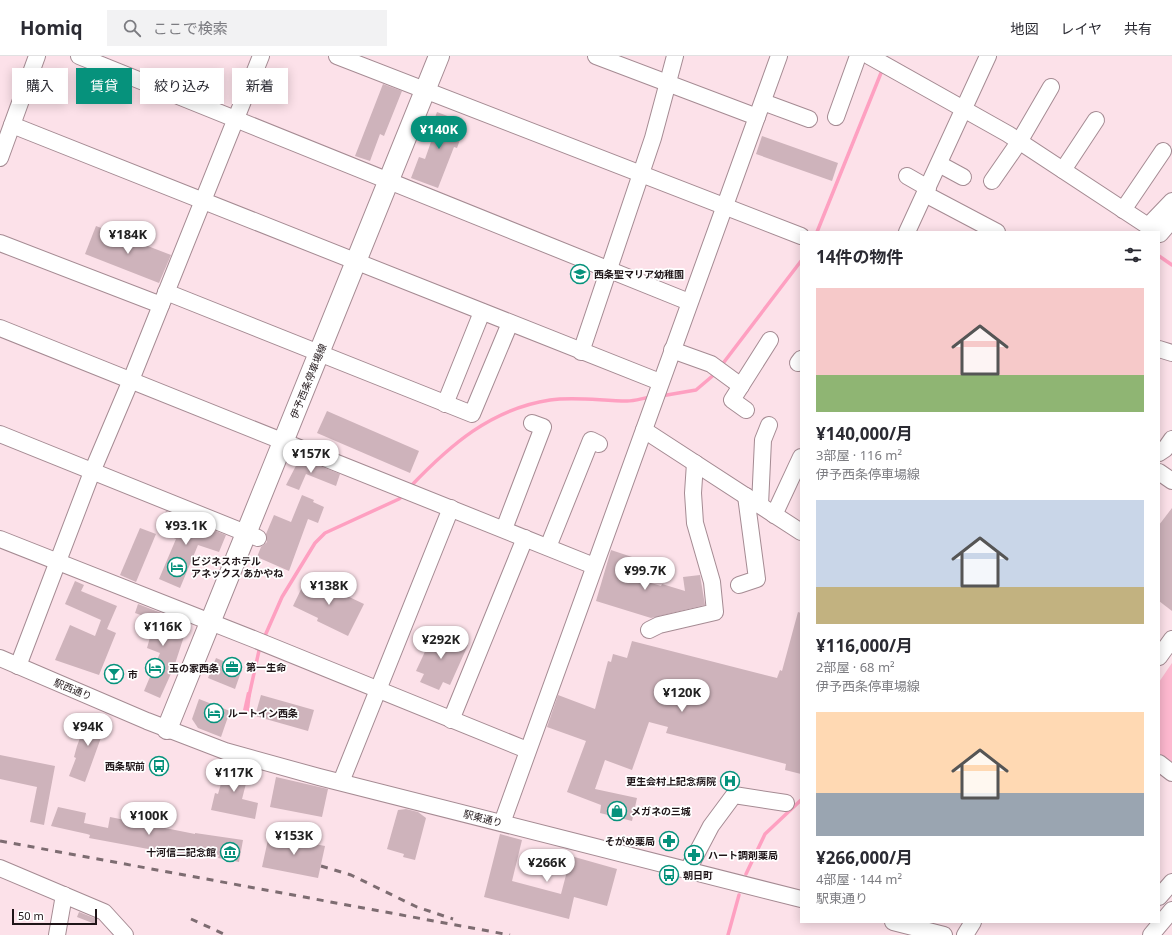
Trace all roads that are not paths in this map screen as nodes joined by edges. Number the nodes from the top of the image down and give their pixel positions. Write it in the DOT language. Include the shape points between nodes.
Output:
graph roads {
  1 [pos="37,56"];
  2 [pos="78,56"];
  3 [pos="261,56"];
  4 [pos="337,56"];
  5 [pos="439,56"];
  6 [pos="596,56"];
  7 [pos="675,56"];
  8 [pos="779,56"];
  9 [pos="858,56"];
  10 [pos="988,56"];
  11 [pos="879,62"];
  12 [pos="667,83"];
  13 [pos="1051,87"];
  14 [pos="425,91"];
  15 [pos="760,109"];
  16 [pos="964,109"];
  17 [pos="836,117"];
  18 [pos="809,119"];
  19 [pos="235,120"];
  20 [pos="1096,120"];
  21 [pos="12,124"];
  22 [pos="1019,142"];
  23 [pos="1163,151"];
  24 [pos="0,158"];
  25 [pos="939,164"];
  26 [pos="1063,170"];
  27 [pos="642,174"];
  28 [pos="908,176"];
  29 [pos="963,177"];
  30 [pos="992,181"];
  31 [pos="389,182"];
  32 [pos="926,191"];
  33 [pos="204,199"];
  34 [pos="1172,201"];
  35 [pos="724,206"];
  36 [pos="1123,210"];
  37 [pos="1172,220"];
  38 [pos="906,231"];
  39 [pos="995,231"];
  40 [pos="1153,231"];
  41 [pos="800,236"];
  42 [pos="0,244"];
  43 [pos="357,261"];
  44 [pos="609,269"];
  45 [pos="164,298"];
  46 [pos="689,302"];
  47 [pos="482,312"];
  48 [pos="510,323"];
  49 [pos="0,328"];
  50 [pos="770,340"];
  51 [pos="1160,349"];
  52 [pos="672,350"];
  53 [pos="581,352"];
  54 [pos="320,353"];
  55 [pos="1172,353"];
  56 [pos="131,380"];
  57 [pos="660,382"];
  58 [pos="741,386"];
  59 [pos="446,404"];
  60 [pos="746,410"];
  61 [pos="532,423"];
  62 [pos="769,425"];
  63 [pos="644,430"];
  64 [pos="0,434"];
  65 [pos="1172,439"];
  66 [pos="284,440"];
  67 [pos="599,444"];
  68 [pos="1160,452"];
  69 [pos="800,459"];
  70 [pos="695,463"];
  71 [pos="92,472"];
  72 [pos="1160,473"];
  73 [pos="1172,482"];
  74 [pos="746,496"];
  75 [pos="760,505"];
  76 [pos="451,508"];
  77 [pos="774,515"];
  78 [pos="504,529"];
  79 [pos="800,531"];
  80 [pos="252,535"];
  81 [pos="526,538"];
  82 [pos="0,539"];
  83 [pos="548,547"];
  84 [pos="57,562"];
  85 [pos="594,566"];
  86 [pos="739,585"];
  87 [pos="210,623"];
  88 [pos="649,630"];
  89 [pos="1172,638"];
  90 [pos="1160,656"];
  91 [pos="0,658"];
  92 [pos="18,666"];
  93 [pos="379,690"];
  94 [pos="451,720"];
  95 [pos="167,728"];
  96 [pos="527,750"];
  97 [pos="1160,764"];
  98 [pos="1172,773"];
  99 [pos="341,782"];
  100 [pos="786,803"];
  101 [pos="502,823"];
  102 [pos="0,868"];
  103 [pos="690,870"];
  104 [pos="1172,882"];
  105 [pos="64,895"];
  106 [pos="1160,897"];
  107 [pos="800,899"];
  108 [pos="1160,899"];
  109 [pos="1172,909"];
  110 [pos="897,923"];
  111 [pos="972,923"];
  112 [pos="57,935"];
  113 [pos="125,935"];
  114 [pos="944,935"];
  115 [pos="965,935"];
  116 [pos="1151,935"];
  1 -- 21 [label="street"];
  2 -- 19 [label="street"];
  3 -- 19 [label="street"];
  4 -- 14 [label="street"];
  5 -- 14 [label="main road, 伊予西条停車場線"];
  6 -- 12 [label="street"];
  7 -- 12 [label="street"];
  8 -- 15 [label="street"];
  9 -- 17 [label="street"];
  10 -- 16 [label="street"];
  11 -- 16 [label="street"];
  12 -- 15 [label="street"];
  12 -- 27 [label="street"];
  13 -- 22 [label="street"];
  14 -- 27 [label="street"];
  14 -- 31 [label="main road, 伊予西条停車場線"];
  15 -- 18 [label="street"];
  15 -- 35 [label="street"];
  16 -- 22 [label="street"];
  16 -- 25 [label="street"];
  19 -- 31 [label="street"];
  19 -- 33 [label="street"];
  20 -- 26 [label="street"];
  21 -- 24 [label="street"];
  21 -- 33 [label="street"];
  22 -- 26 [label="street"];
  22 -- 30 [label="street"];
  23 -- 36 [label="street"];
  25 -- 29 [label="street"];
  25 -- 32 [label="street"];
  26 -- 36 [label="street"];
  27 -- 35 [label="street"];
  27 -- 44 [label="street"];
  28 -- 32 [label="street"];
  31 -- 43 [label="main road, 伊予西条停車場線"];
  31 -- 44 [label="street"];
  32 -- 38 [label="street"];
  32 -- 39 [label="street"];
  33 -- 43 [label="street"];
  33 -- 45 [label="street"];
  34 -- 40 [label="street"];
  35 -- 41 [label="street"];
  35 -- 46 [label="street"];
  36 -- 40 [label="street"];
  37 -- 40 [label="street"];
  42 -- 45 [label="street"];
  43 -- 47 [label="street"];
  43 -- 54 [label="main road, 伊予西条停車場線"];
  44 -- 46 [label="street"];
  44 -- 53 [label="street"];
  45 -- 54 [label="street"];
  45 -- 56 [label="street"];
  46 -- 52 [label="street"];
  47 -- 48 [label="street"];
  47 -- 59 [label="street"];
  48 -- 53 [label="street"];
  48 -- 59 [label="street" via="472,414"];
  49 -- 56 [label="street"];
  50 -- 58 [label="street"];
  51 -- 55 [label="street"];
  52 -- 57 [label="street"];
  52 -- 58 [label="street" via="711,364"];
  53 -- 57 [label="street"];
  54 -- 59 [label="street"];
  54 -- 66 [label="main road, 伊予西条停車場線"];
  56 -- 66 [label="street"];
  56 -- 71 [label="street"];
  57 -- 63 [label="street"];
  58 -- 60 [label="street" via="732,400"];
  61 -- 78 [label="street" via="543,427"];
  62 -- 75 [label="street" via="763,440"];
  63 -- 70 [label="street"];
  63 -- 85 [label="street"];
  64 -- 71 [label="street"];
  65 -- 68 [label="street"];
  66 -- 76 [label="street"];
  66 -- 80 [label="main road, 伊予西条停車場線"];
  67 -- 83 [label="street" via="591,440"];
  69 -- 77 [label="street"];
  70 -- 74 [label="street"];
  70 -- 88 [label="street" via="695,523 712,582 715,612"];
  71 -- 80 [label="street"];
  71 -- 84 [label="street"];
  72 -- 73 [label="street"];
  74 -- 75 [label="street"];
  74 -- 86 [label="street" via="757,579"];
  75 -- 77 [label="street"];
  76 -- 78 [label="street"];
  76 -- 93 [label="street"];
  77 -- 79 [label="street"];
  78 -- 81 [label="street"];
  80 -- 87 [label="main road, 伊予西条停車場線"];
  81 -- 83 [label="street"];
  81 -- 94 [label="street"];
  82 -- 84 [label="street"];
  83 -- 85 [label="street"];
  84 -- 87 [label="street"];
  84 -- 92 [label="street"];
  85 -- 96 [label="street" via="551,691"];
  87 -- 93 [label="street"];
  87 -- 95 [label="main road, 伊予西条停車場線"];
  89 -- 90 [label="street"];
  91 -- 92 [label="street, 駅西通り"];
  92 -- 95 [label="street, 駅西通り"];
  93 -- 94 [label="street"];
  93 -- 99 [label="street"];
  94 -- 96 [label="street"];
  95 -- 99 [label="street, 駅東通り" via="225,751"];
  96 -- 101 [label="street"];
  97 -- 98 [label="street"];
  99 -- 101 [label="street, 駅東通り"];
  100 -- 103 [label="street" via="734,795 711,826"];
  101 -- 103 [label="street, 駅東通り"];
  102 -- 105 [label="street"];
  103 -- 107 [label="street, 駅東通り"];
  104 -- 106 [label="street"];
  105 -- 112 [label="street"];
  105 -- 113 [label="street" via="104,912"];
  108 -- 109 [label="street"];
  109 -- 116 [label="street"];
  110 -- 114 [label="street"];
  111 -- 115 [label="street"];
}
